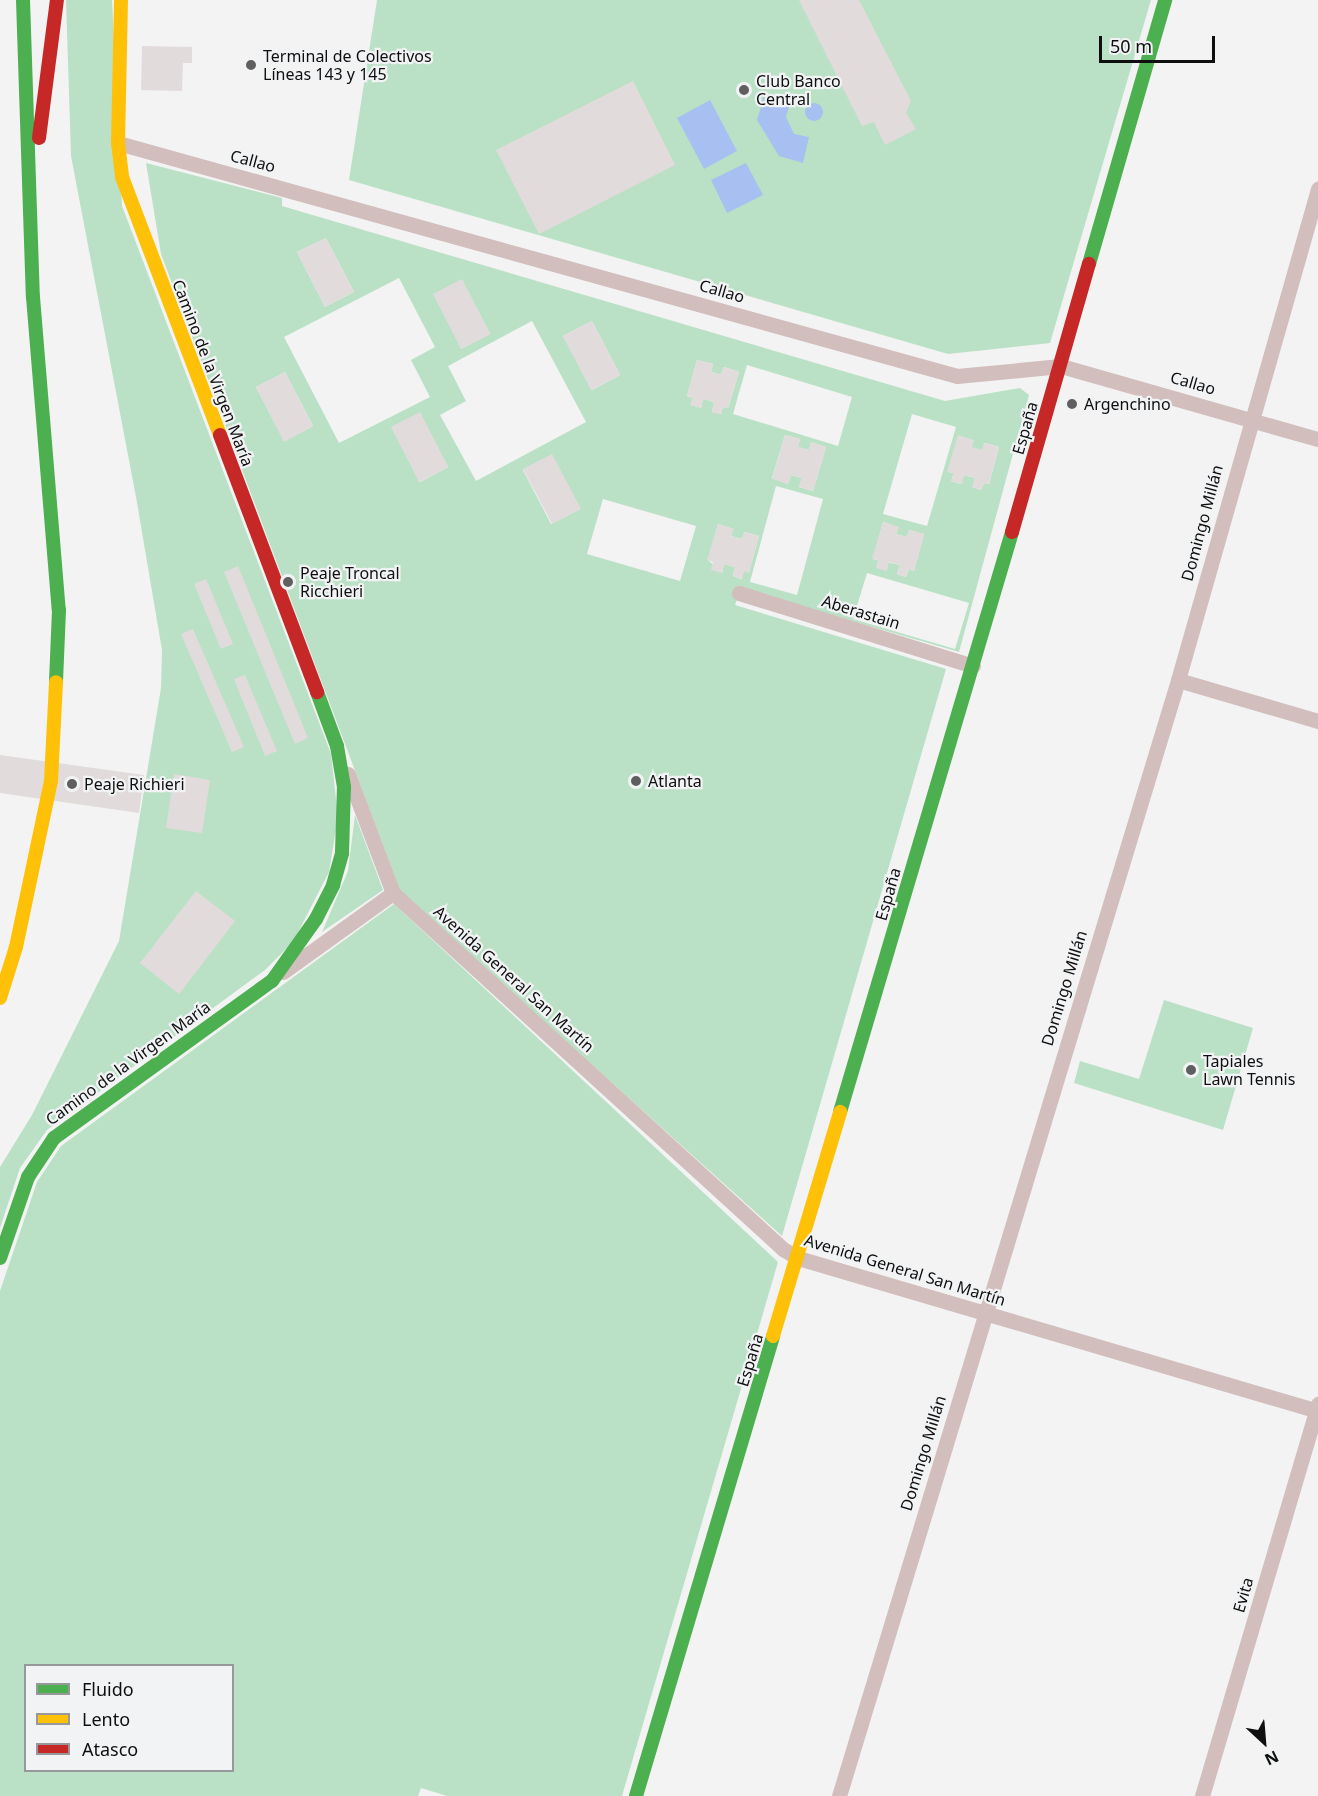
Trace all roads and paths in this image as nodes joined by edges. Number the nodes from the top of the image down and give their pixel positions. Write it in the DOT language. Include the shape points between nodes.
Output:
graph roads {
  1 [pos="23,0"];
  2 [pos="57,0"];
  3 [pos="121,0"];
  4 [pos="1165,0"];
  5 [pos="117,143"];
  6 [pos="1318,189"];
  7 [pos="28,207"];
  8 [pos="1061,366"];
  9 [pos="1250,418"];
  10 [pos="1318,439"];
  11 [pos="739,594"];
  12 [pos="973,666"];
  13 [pos="1178,680"];
  14 [pos="1318,722"];
  15 [pos="337,746"];
  16 [pos="393,893"];
  17 [pos="272,981"];
  18 [pos="0,998"];
  19 [pos="0,1258"];
  20 [pos="798,1258"];
  21 [pos="985,1312"];
  22 [pos="1317,1408"];
  23 [pos="636,1796"];
  24 [pos="838,1796"];
  25 [pos="1202,1796"];
  1 -- 7 [label="main road"];
  2 -- 7 [label="main road"];
  3 -- 5 [label="main road, Camino de la Virgen María"];
  4 -- 8 [label="main road, España"];
  5 -- 8 [label="street, Callao" via="957,376"];
  5 -- 15 [label="main road, Camino de la Virgen María" via="130,202"];
  6 -- 9 [label="street, Domingo Millán"];
  7 -- 18 [label="main road" via="59,621 51,781 16,947"];
  8 -- 9 [label="street, Callao"];
  8 -- 12 [label="main road, España"];
  9 -- 10 [label="street, Callao"];
  9 -- 13 [label="street, Domingo Millán"];
  11 -- 12 [label="street, Aberastain"];
  12 -- 20 [label="main road, España"];
  13 -- 14 [label="street"];
  13 -- 21 [label="street, Domingo Millán"];
  15 -- 16 [label="street, Camino de la Virgen María"];
  15 -- 17 [label="main road, Camino de la Virgen María" via="345,819 333,885 301,945"];
  16 -- 17 [label="street, Camino de la Virgen María"];
  16 -- 20 [label="street, Avenida General San Martín"];
  17 -- 19 [label="main road, Camino de la Virgen María" via="54,1138 28,1177"];
  20 -- 21 [label="street, Avenida General San Martín"];
  20 -- 23 [label="main road, España"];
  21 -- 22 [label="street, Avenida General San Martín"];
  21 -- 24 [label="street, Domingo Millán"];
  22 -- 25 [label="street, Evita"];
}
